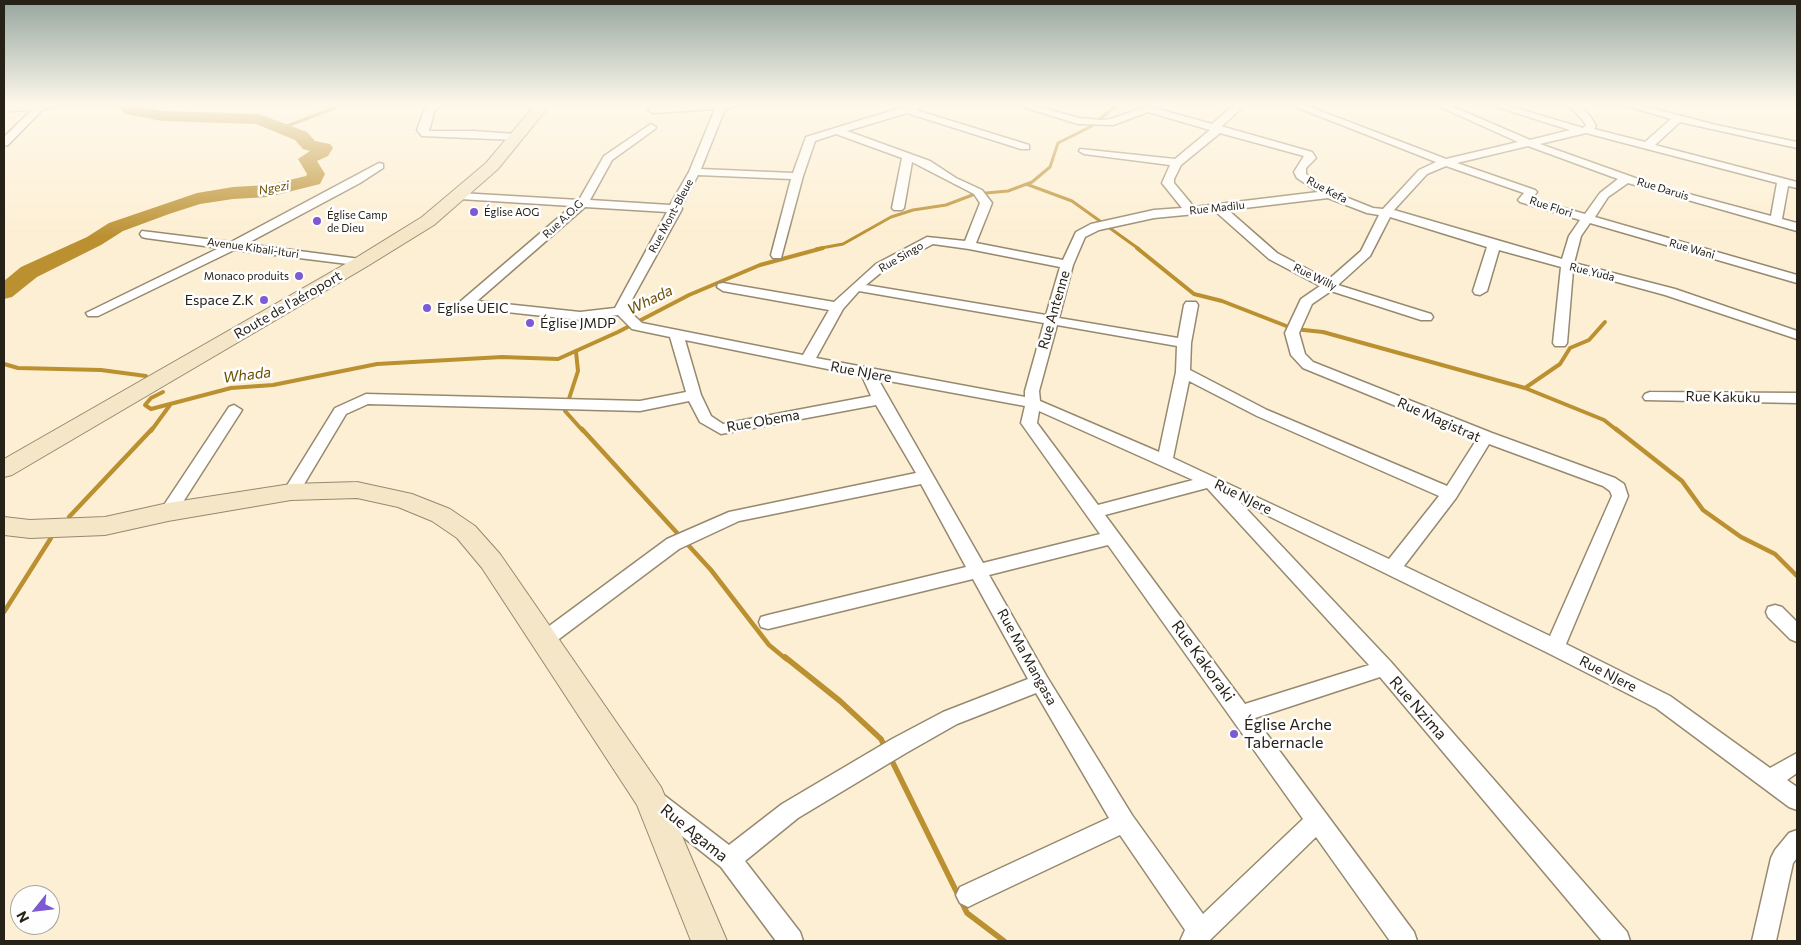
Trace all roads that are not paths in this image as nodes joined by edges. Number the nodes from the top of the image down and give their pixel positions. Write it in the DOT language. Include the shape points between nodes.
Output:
graph roads {
  1 [pos="505,149"];
  2 [pos="620,149"];
  3 [pos="705,149"];
  4 [pos="806,149"];
  5 [pos="886,149"];
  6 [pos="1193,149"];
  7 [pos="1291,149"];
  8 [pos="1411,149"];
  9 [pos="1506,149"];
  10 [pos="1545,149"];
  11 [pos="1659,149"];
  12 [pos="1084,151"];
  13 [pos="908,157"];
  14 [pos="1445,162"];
  15 [pos="1177,163"];
  16 [pos="379,166"];
  17 [pos="694,172"];
  18 [pos="796,176"];
  19 [pos="1627,178"];
  20 [pos="1783,182"];
  21 [pos="1797,186"];
  22 [pos="1329,194"];
  23 [pos="460,196"];
  24 [pos="582,204"];
  25 [pos="898,208"];
  26 [pos="1219,208"];
  27 [pos="676,209"];
  28 [pos="1191,211"];
  29 [pos="1386,212"];
  30 [pos="1586,218"];
  31 [pos="1776,221"];
  32 [pos="1100,225"];
  33 [pos="1797,227"];
  34 [pos="146,234"];
  35 [pos="236,244"];
  36 [pos="969,245"];
  37 [pos="1494,245"];
  38 [pos="777,255"];
  39 [pos="360,263"];
  40 [pos="1067,265"];
  41 [pos="1567,266"];
  42 [pos="1797,279"];
  43 [pos="1329,286"];
  44 [pos="723,287"];
  45 [pos="856,287"];
  46 [pos="1480,291"];
  47 [pos="1191,305"];
  48 [pos="837,307"];
  49 [pos="93,313"];
  50 [pos="1426,317"];
  51 [pos="629,319"];
  52 [pos="1052,320"];
  53 [pos="1797,334"];
  54 [pos="677,336"];
  55 [pos="1560,343"];
  56 [pos="1184,344"];
  57 [pos="807,361"];
  58 [pos="1184,372"];
  59 [pos="868,373"];
  60 [pos="694,395"];
  61 [pos="1650,397"];
  62 [pos="1797,398"];
  63 [pos="880,399"];
  64 [pos="1033,403"];
  65 [pos="553,404"];
  66 [pos="572,406"];
  67 [pos="234,410"];
  68 [pos="1486,437"];
  69 [pos="1165,460"];
  70 [pos="6,466"];
  71 [pos="926,477"];
  72 [pos="1210,481"];
  73 [pos="291,492"];
  74 [pos="1450,494"];
  75 [pos="168,512"];
  76 [pos="1094,512"];
  77 [pos="4,526"];
  78 [pos="1111,538"];
  79 [pos="1392,569"];
  80 [pos="978,572"];
  81 [pos="1775,612"];
  82 [pos="768,622"];
  83 [pos="1797,634"];
  84 [pos="544,640"];
  85 [pos="1555,647"];
  86 [pos="1384,668"];
  87 [pos="1040,683"];
  88 [pos="1242,714"];
  89 [pos="1797,762"];
  90 [pos="1770,779"];
  91 [pos="650,798"];
  92 [pos="1797,800"];
  93 [pos="1124,822"];
  94 [pos="1316,822"];
  95 [pos="1797,841"];
  96 [pos="728,860"];
  97 [pos="968,895"];
  98 [pos="1196,937"];
  99 [pos="709,941"];
  100 [pos="791,941"];
  101 [pos="1404,941"];
  102 [pos="1618,941"];
  103 [pos="1764,941"];
  1 -- 23 [label="street, Route de l'aéroport"];
  2 -- 24 [label="street, Rue A.O.G" via="608,158"];
  3 -- 17 [label="street, Rue Mont-Bleue"];
  4 -- 18 [label="street"];
  5 -- 13 [label="street"];
  6 -- 15 [label="street"];
  7 -- 22 [label="street, Rue Kefa" via="1308,154 1311,158 1299,172"];
  8 -- 14 [label="street"];
  9 -- 14 [label="street"];
  10 -- 19 [label="street, Rue Daruis"];
  11 -- 20 [label="street"];
  12 -- 15 [label="street"];
  13 -- 25 [label="street"];
  13 -- 36 [label="street" via="926,163 979,194 986,203"];
  14 -- 29 [label="street" via="1422,172"];
  14 -- 30 [label="street, Rue Flori" via="1531,192 1524,200"];
  15 -- 28 [label="street" via="1168,183"];
  16 -- 35 [label="street"];
  17 -- 18 [label="street"];
  17 -- 27 [label="street, Rue Mont-Bleue"];
  18 -- 38 [label="street"];
  19 -- 30 [label="street" via="1604,195"];
  19 -- 31 [label="street, Rue Daruis"];
  20 -- 21 [label="street"];
  20 -- 31 [label="street"];
  22 -- 26 [label="street, Rue Madilu"];
  22 -- 29 [label="street, Rue Kefa" via="1371,211"];
  23 -- 24 [label="street"];
  23 -- 39 [label="street, Route de l'aéroport" via="428,221"];
  24 -- 27 [label="street"];
  24 -- 51 [label="street, Rue A.O.G" via="466,304"];
  26 -- 28 [label="street, Rue Madilu"];
  26 -- 43 [label="street, Rue Willy" via="1273,256"];
  27 -- 51 [label="street, Rue Mont-Bleue" via="623,303"];
  28 -- 32 [label="street, Rue Madilu" via="1154,214"];
  29 -- 37 [label="street, Rue Yuda"];
  29 -- 43 [label="street" via="1366,253"];
  30 -- 41 [label="street" via="1575,236"];
  30 -- 42 [label="street, Rue Wani"];
  31 -- 33 [label="street, Rue Daruis"];
  32 -- 40 [label="street, Rue Antenne" via="1080,235"];
  34 -- 35 [label="street, Avenue Kibali-Ituri"];
  35 -- 39 [label="street, Avenue Kibali-Ituri"];
  35 -- 49 [label="street"];
  36 -- 40 [label="street, Rue Singo"];
  36 -- 45 [label="street, Rue Singo" via="931,240 880,267"];
  37 -- 41 [label="street, Rue Yuda"];
  37 -- 46 [label="street"];
  39 -- 70 [label="street, Route de l'aéroport"];
  40 -- 52 [label="street, Rue Antenne"];
  41 -- 53 [label="street, Rue Yuda" via="1670,292"];
  41 -- 55 [label="street"];
  43 -- 50 [label="street, Rue Willy"];
  43 -- 68 [label="street, Rue Magistrat" via="1306,302 1293,329 1298,355 1308,365"];
  44 -- 48 [label="street"];
  45 -- 48 [label="street, Rue Singo"];
  45 -- 52 [label="street"];
  47 -- 56 [label="street"];
  48 -- 57 [label="street, Rue Singo"];
  51 -- 54 [label="street, Rue NJere"];
  52 -- 56 [label="street"];
  52 -- 64 [label="street, Rue Antenne" via="1032,391"];
  54 -- 57 [label="street, Rue NJere"];
  54 -- 60 [label="street, Rue Obema"];
  56 -- 58 [label="street"];
  57 -- 59 [label="street, Rue NJere"];
  58 -- 69 [label="street"];
  58 -- 74 [label="street" via="1262,413"];
  59 -- 63 [label="street, Rue Ma Mangasa"];
  59 -- 64 [label="street, Rue NJere"];
  60 -- 63 [label="street, Rue Obema" via="705,419 721,429"];
  60 -- 66 [label="street" via="640,406"];
  61 -- 62 [label="street, Rue Kakuku"];
  63 -- 71 [label="street, Rue Ma Mangasa"];
  64 -- 69 [label="street, Rue NJere"];
  64 -- 76 [label="street, Rue Kakoraki" via="1029,424"];
  65 -- 66 [label="street"];
  65 -- 73 [label="street" via="366,399 340,411"];
  67 -- 75 [label="street"];
  68 -- 74 [label="street, Rue Magistrat"];
  68 -- 85 [label="street" via="1618,488 1620,496"];
  69 -- 72 [label="street, Rue NJere"];
  71 -- 80 [label="street, Rue Ma Mangasa"];
  71 -- 84 [label="street" via="735,516 673,544"];
  72 -- 76 [label="street"];
  72 -- 79 [label="street, Rue NJere"];
  72 -- 86 [label="street, Rue Nzima"];
  73 -- 75 [label="street"];
  73 -- 84 [label="street" via="357,490 403,500 441,514 466,532 491,560"];
  74 -- 79 [label="street, Rue Magistrat"];
  75 -- 77 [label="street" via="105,526 30,529"];
  76 -- 78 [label="street, Rue Kakoraki"];
  78 -- 80 [label="street"];
  78 -- 88 [label="street, Rue Kakoraki"];
  79 -- 85 [label="street, Rue NJere"];
  80 -- 82 [label="street"];
  80 -- 87 [label="street, Rue Ma Mangasa"];
  81 -- 83 [label="street"];
  84 -- 91 [label="street"];
  85 -- 90 [label="street, Rue NJere" via="1662,702"];
  86 -- 88 [label="street"];
  86 -- 102 [label="street, Rue Nzima"];
  87 -- 93 [label="street, Rue Ma Mangasa"];
  87 -- 96 [label="street" via="950,718 899,746 790,811"];
  88 -- 94 [label="street, Rue Kakoraki"];
  89 -- 90 [label="street"];
  90 -- 92 [label="street, Rue NJere"];
  91 -- 96 [label="street, Rue Agama"];
  91 -- 99 [label="street"];
  93 -- 97 [label="street"];
  93 -- 98 [label="street, Rue Ma Mangasa"];
  94 -- 98 [label="street"];
  94 -- 101 [label="street, Rue Kakoraki"];
  95 -- 103 [label="street" via="1783,858"];
  96 -- 100 [label="street, Rue Agama"];
}
